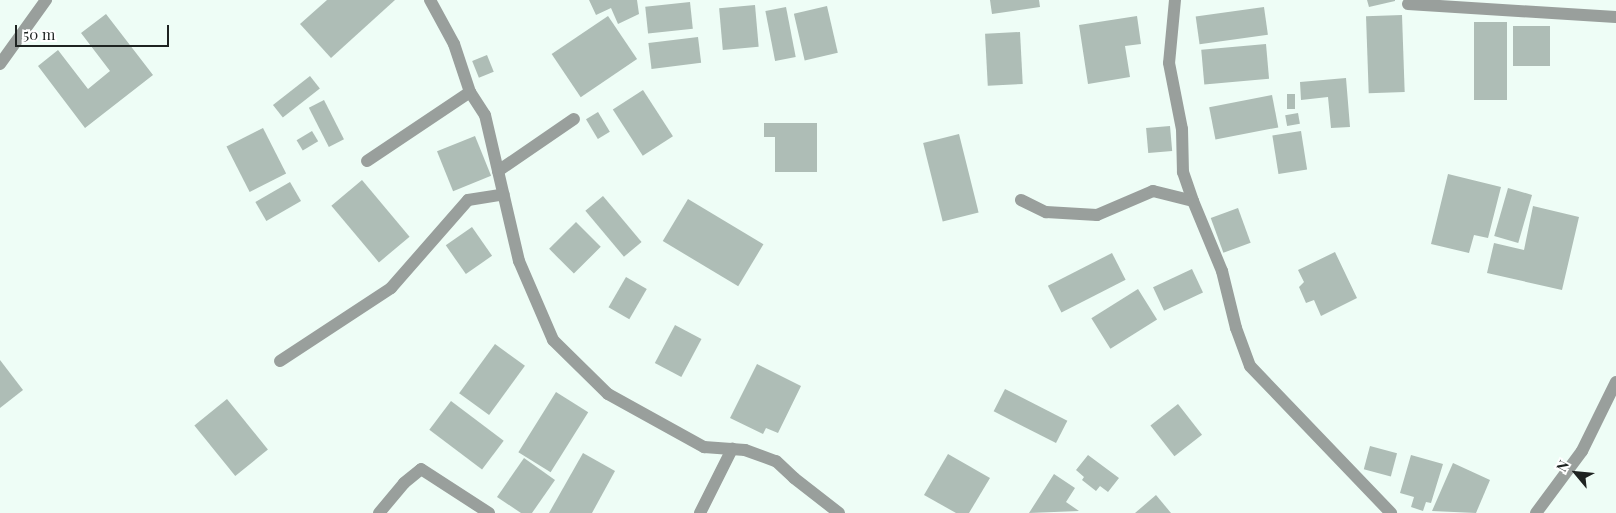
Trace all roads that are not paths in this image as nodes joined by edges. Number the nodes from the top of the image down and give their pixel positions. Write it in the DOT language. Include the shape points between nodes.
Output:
graph roads {
  1 [pos="46,0"];
  2 [pos="430,0"];
  3 [pos="1174,0"];
  4 [pos="1408,4"];
  5 [pos="1616,17"];
  6 [pos="0,64"];
  7 [pos="470,92"];
  8 [pos="574,119"];
  9 [pos="367,161"];
  10 [pos="498,171"];
  11 [pos="504,194"];
  12 [pos="1021,200"];
  13 [pos="1193,201"];
  14 [pos="280,362"];
  15 [pos="1616,382"];
  16 [pos="732,449"];
  17 [pos="379,513"];
  18 [pos="489,513"];
  19 [pos="700,513"];
  20 [pos="839,513"];
  21 [pos="1391,513"];
  22 [pos="1536,513"];
  1 -- 6 [label="street"];
  2 -- 7 [label="street" via="454,44"];
  3 -- 13 [label="street" via="1169,63 1182,128 1183,172"];
  4 -- 5 [label="street"];
  7 -- 9 [label="street"];
  7 -- 10 [label="street" via="485,115"];
  8 -- 10 [label="street"];
  10 -- 11 [label="street"];
  11 -- 14 [label="street" via="468,200 391,288"];
  11 -- 16 [label="street" via="519,261 553,340 608,394 704,447"];
  12 -- 13 [label="street" via="1046,212 1097,215 1153,191"];
  13 -- 21 [label="street" via="1222,271 1236,328 1250,366"];
  15 -- 22 [label="street" via="1582,451"];
  16 -- 19 [label="street"];
  16 -- 20 [label="street" via="776,461"];
  17 -- 18 [label="street" via="404,483 421,469"];
}
